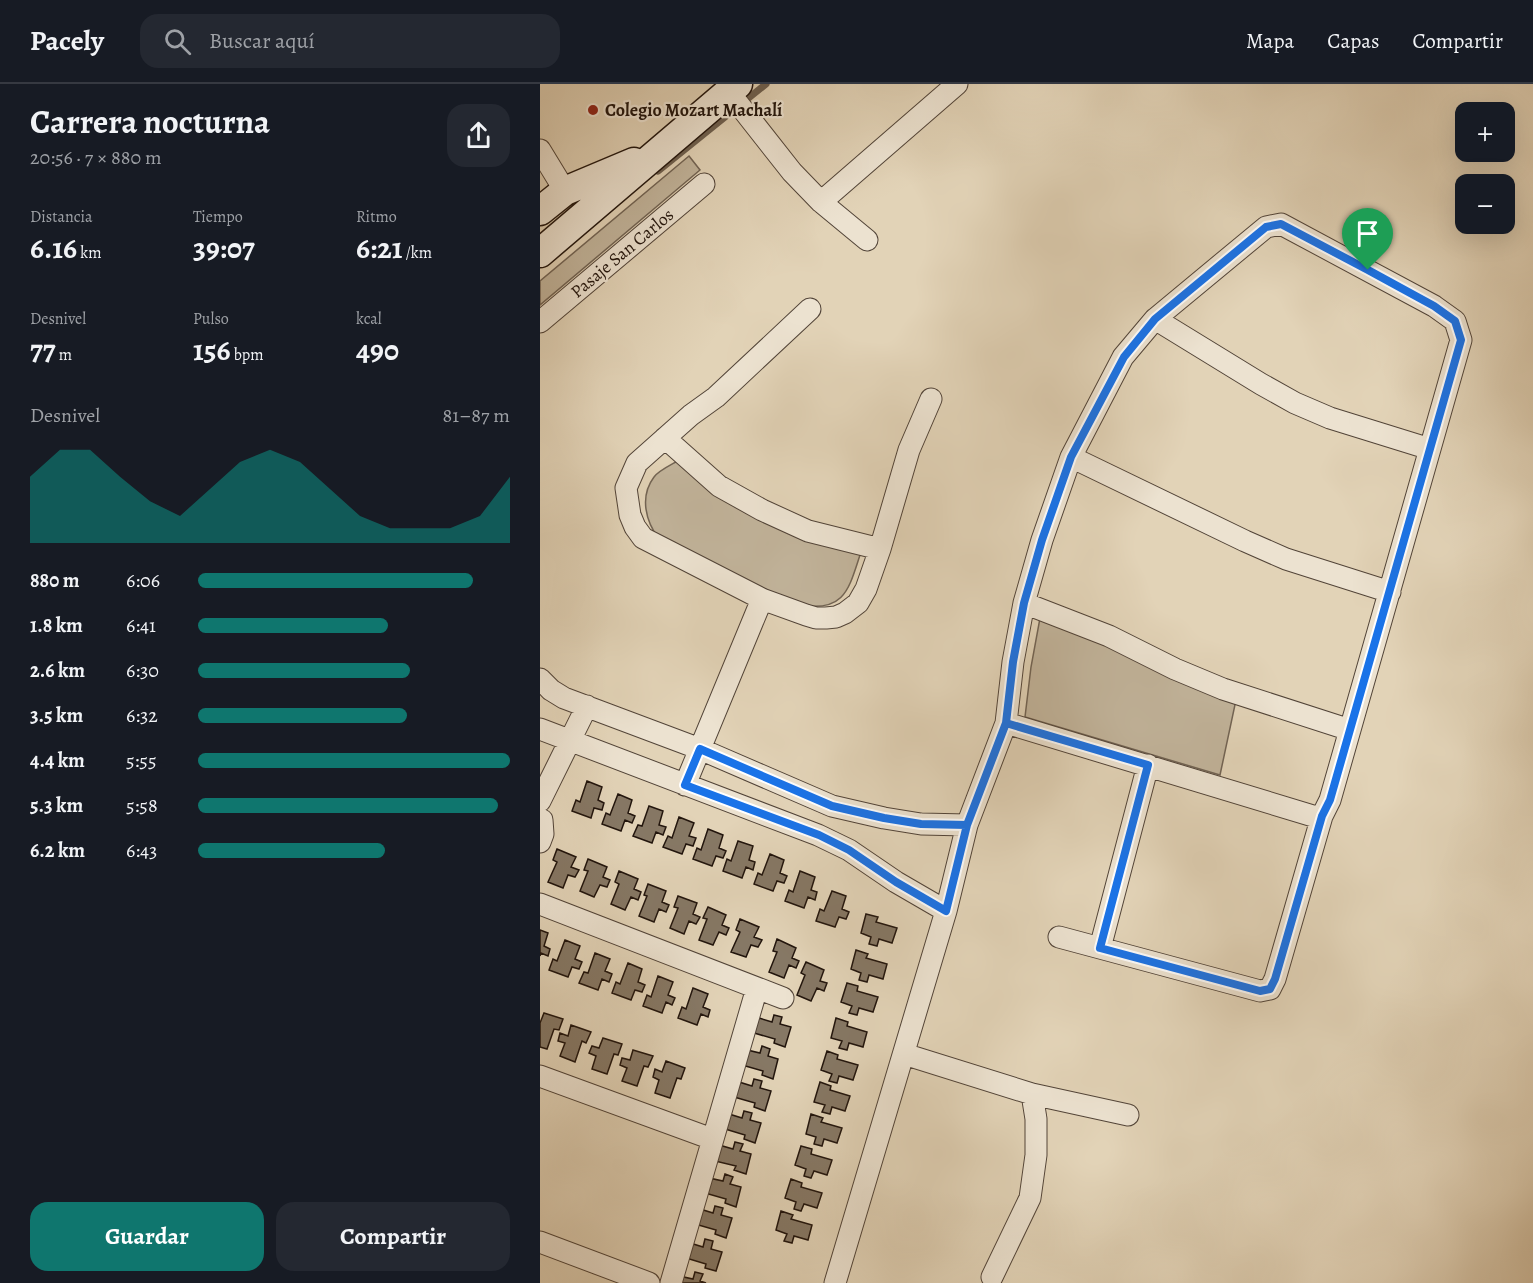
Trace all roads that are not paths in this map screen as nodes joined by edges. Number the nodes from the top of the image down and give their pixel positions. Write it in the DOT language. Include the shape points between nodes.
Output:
graph roads {
  1 [pos="957,84"];
  2 [pos="734,88"];
  3 [pos="540,150"];
  4 [pos="658,152"];
  5 [pos="704,184"];
  6 [pos="565,191"];
  7 [pos="820,202"];
  8 [pos="540,211"];
  9 [pos="867,240"];
  10 [pos="540,253"];
  11 [pos="810,309"];
  12 [pos="1155,319"];
  13 [pos="540,322"];
  14 [pos="931,399"];
  15 [pos="665,438"];
  16 [pos="1431,449"];
  17 [pos="1071,457"];
  18 [pos="880,549"];
  19 [pos="1390,592"];
  20 [pos="762,598"];
  21 [pos="1024,603"];
  22 [pos="540,679"];
  23 [pos="587,706"];
  24 [pos="1006,723"];
  25 [pos="540,729"];
  26 [pos="1350,730"];
  27 [pos="570,741"];
  28 [pos="700,749"];
  29 [pos="1148,765"];
  30 [pos="685,785"];
  31 [pos="540,801"];
  32 [pos="1322,816"];
  33 [pos="540,819"];
  34 [pos="967,825"];
  35 [pos="540,842"];
  36 [pos="540,904"];
  37 [pos="946,911"];
  38 [pos="1059,937"];
  39 [pos="1100,948"];
  40 [pos="757,988"];
  41 [pos="783,998"];
  42 [pos="904,1054"];
  43 [pos="540,1076"];
  44 [pos="1032,1094"];
  45 [pos="1128,1115"];
  46 [pos="712,1139"];
  47 [pos="540,1242"];
  48 [pos="992,1277"];
  49 [pos="649,1283"];
  50 [pos="671,1283"];
  51 [pos="835,1283"];
  1 -- 7 [label="street"];
  2 -- 4 [label="main road"];
  2 -- 7 [label="street" via="792,172"];
  3 -- 6 [label="street"];
  4 -- 6 [label="main road"];
  4 -- 10 [label="main road"];
  5 -- 13 [label="street, Pasaje San Carlos"];
  6 -- 8 [label="main road"];
  7 -- 9 [label="street"];
  11 -- 15 [label="street" via="716,397"];
  12 -- 16 [label="street" via="1295,403"];
  12 -- 16 [label="street" via="1266,227 1281,224 1455,321 1461,340"];
  12 -- 17 [label="street" via="1124,357"];
  14 -- 18 [label="street" via="909,450"];
  15 -- 18 [label="street" via="719,486 762,510 808,531"];
  15 -- 20 [label="street" via="637,463 626,488 635,527 643,538"];
  16 -- 19 [label="street"];
  17 -- 19 [label="street" via="1286,559"];
  17 -- 21 [label="street"];
  18 -- 20 [label="street" via="863,596 845,613 816,618"];
  19 -- 26 [label="street"];
  20 -- 28 [label="street"];
  21 -- 24 [label="street"];
  21 -- 26 [label="street" via="1109,636 1222,690"];
  22 -- 23 [label="street" via="564,698"];
  23 -- 27 [label="street"];
  23 -- 28 [label="street"];
  24 -- 29 [label="street"];
  24 -- 34 [label="street"];
  25 -- 27 [label="street"];
  26 -- 32 [label="street"];
  27 -- 30 [label="street"];
  27 -- 31 [label="street"];
  28 -- 30 [label="street"];
  28 -- 34 [label="street" via="832,806 921,824"];
  29 -- 32 [label="street"];
  29 -- 39 [label="street"];
  30 -- 37 [label="street" via="819,835"];
  32 -- 39 [label="street" via="1270,989 1260,991"];
  33 -- 35 [label="street"];
  34 -- 37 [label="street"];
  36 -- 40 [label="street"];
  37 -- 42 [label="street"];
  38 -- 39 [label="street"];
  40 -- 41 [label="street"];
  40 -- 46 [label="street"];
  42 -- 44 [label="street"];
  42 -- 51 [label="street"];
  43 -- 46 [label="street"];
  44 -- 45 [label="street"];
  44 -- 48 [label="street" via="1036,1155 1030,1198"];
  46 -- 50 [label="street"];
  47 -- 49 [label="street"];
}
